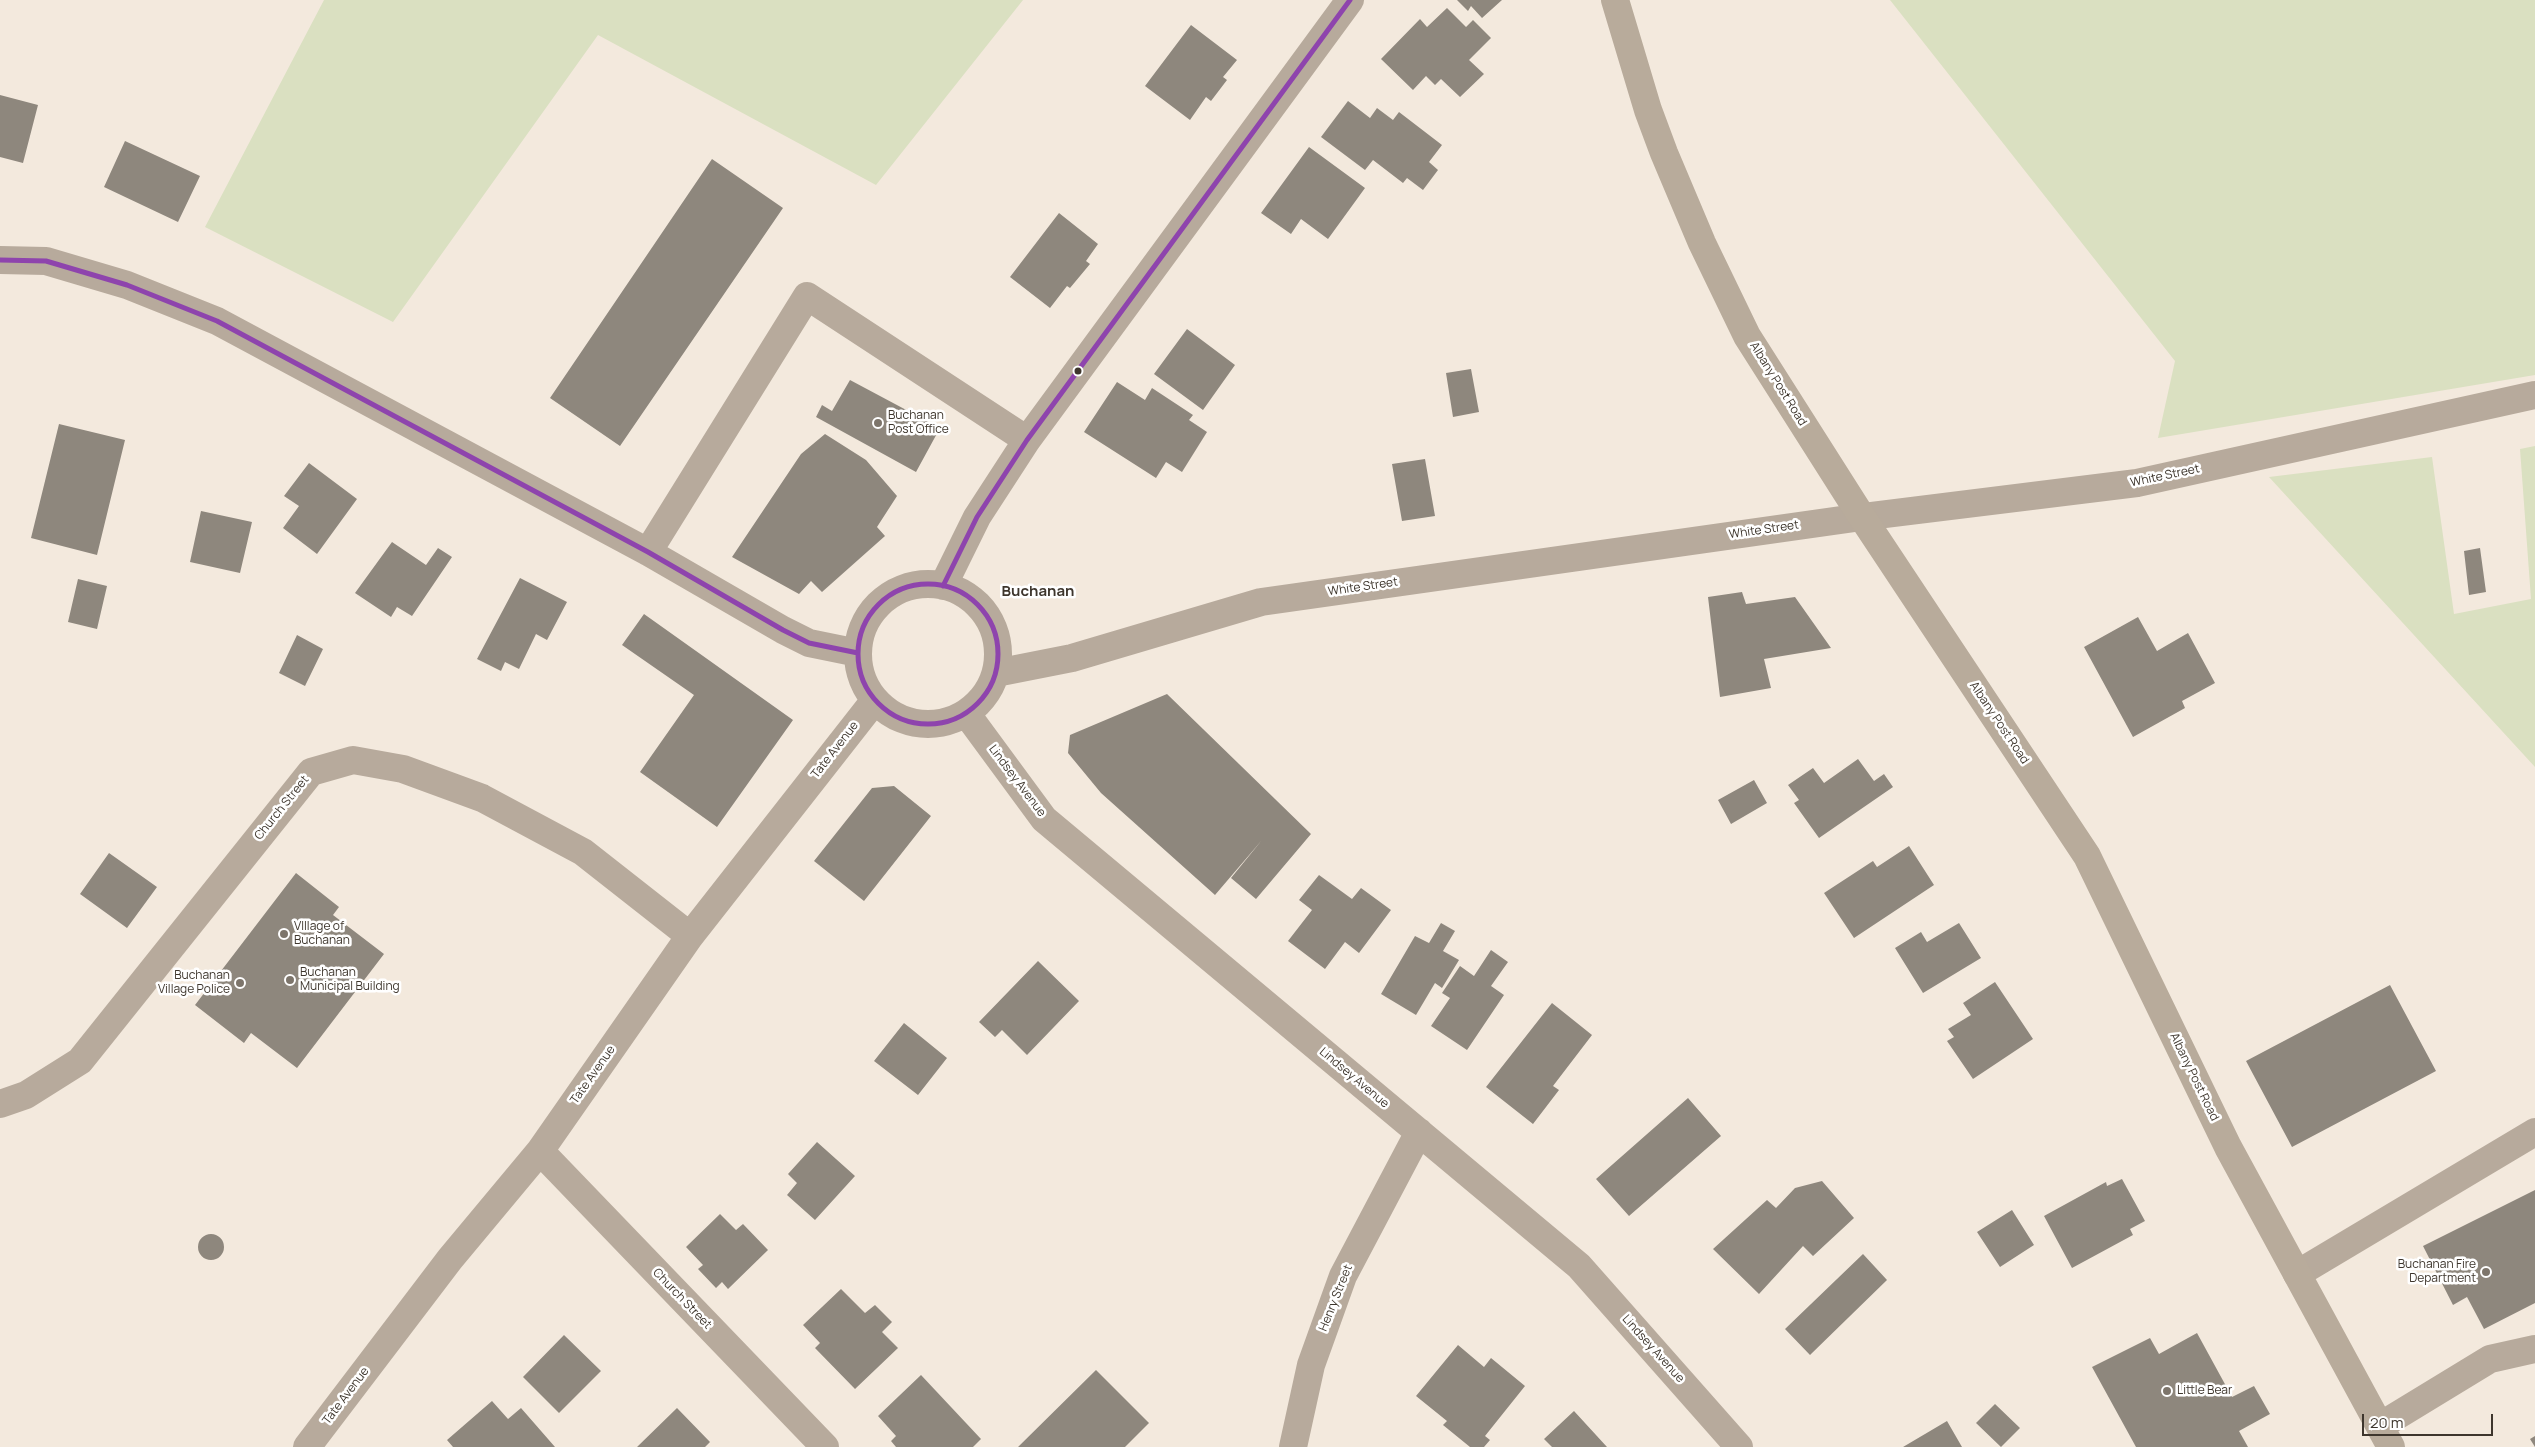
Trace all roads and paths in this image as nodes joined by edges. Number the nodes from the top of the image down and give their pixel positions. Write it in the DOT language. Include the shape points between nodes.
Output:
graph roads {
  1 [pos="1350,0"];
  2 [pos="1615,0"];
  3 [pos="0,260"];
  4 [pos="2535,395"];
  5 [pos="1027,440"];
  6 [pos="1862,517"];
  7 [pos="648,552"];
  8 [pos="943,586"];
  9 [pos="858,653"];
  10 [pos="996,673"];
  11 [pos="875,700"];
  12 [pos="966,713"];
  13 [pos="690,936"];
  14 [pos="0,1104"];
  15 [pos="1419,1132"];
  16 [pos="2535,1132"];
  17 [pos="540,1151"];
  18 [pos="2297,1274"];
  19 [pos="2535,1349"];
  20 [pos="2385,1437"];
  21 [pos="307,1447"];
  22 [pos="825,1447"];
  23 [pos="1293,1447"];
  24 [pos="1740,1447"];
  1 -- 5 [label="street"];
  2 -- 6 [label="main road, Albany Post Road" via="1661,144 1723,288 1747,336"];
  3 -- 7 [label="street" via="55,264 127,285 217,321"];
  4 -- 6 [label="street, White Street" via="2137,483"];
  5 -- 7 [label="street" via="807,296"];
  5 -- 8 [label="street" via="977,517"];
  6 -- 10 [label="street, White Street" via="1261,602 1072,658"];
  6 -- 18 [label="main road, Albany Post Road" via="2087,856 2228,1147"];
  7 -- 9 [label="street" via="809,643"];
  8 -- 9 [label="street" via="912,586 883,600 865,624"];
  8 -- 10 [label="street" via="969,597 988,617 997,643"];
  9 -- 11 [label="street" via="863,680"];
  10 -- 12 [label="street" via="985,695"];
  11 -- 12 [label="street" via="897,717 916,723 937,724"];
  11 -- 13 [label="street, Tate Avenue"];
  12 -- 15 [label="street, Lindsey Avenue" via="1044,819"];
  13 -- 14 [label="street, Church Street" via="583,852 482,798 403,769 353,760 311,772 80,1061 26,1095"];
  13 -- 17 [label="street, Tate Avenue"];
  15 -- 23 [label="street, Henry Street" via="1343,1276 1311,1365"];
  15 -- 24 [label="street, Lindsey Avenue" via="1579,1266"];
  16 -- 18 [label="street"];
  17 -- 21 [label="street, Tate Avenue" via="450,1260"];
  17 -- 22 [label="street, Church Street"];
  18 -- 20 [label="main road, Albany Post Road"];
  19 -- 20 [label="street" via="2490,1359"];
}
